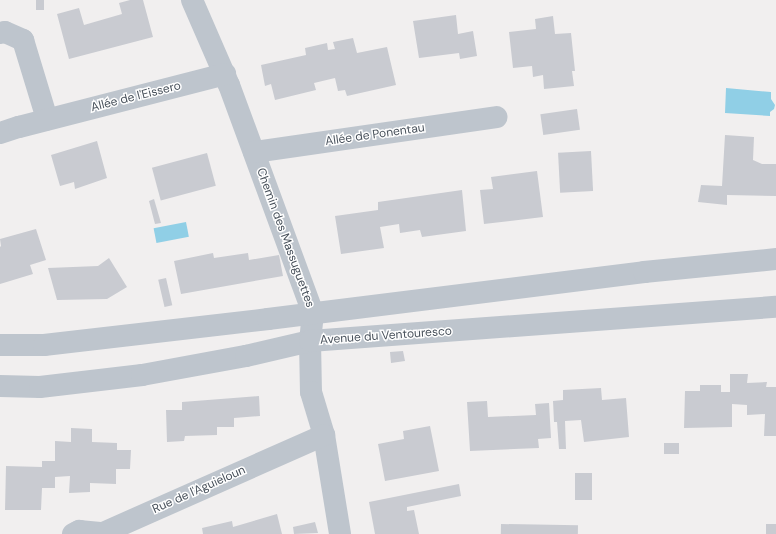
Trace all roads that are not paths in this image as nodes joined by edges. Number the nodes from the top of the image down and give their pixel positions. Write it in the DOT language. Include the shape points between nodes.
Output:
graph roads {
  1 [pos="192,0"];
  2 [pos="0,33"];
  3 [pos="224,74"];
  4 [pos="496,117"];
  5 [pos="47,119"];
  6 [pos="0,133"];
  7 [pos="254,152"];
  8 [pos="776,259"];
  9 [pos="776,307"];
  10 [pos="313,313"];
  11 [pos="310,341"];
  12 [pos="0,346"];
  13 [pos="0,386"];
  14 [pos="324,435"];
  15 [pos="73,534"];
  16 [pos="340,534"];
  1 -- 3 [label="street, Chemin des Massuguettes"];
  2 -- 5 [label="street" via="5,32 23,40"];
  3 -- 5 [label="street, Allée de l'Eissero"];
  3 -- 7 [label="street, Chemin des Massuguettes"];
  4 -- 7 [label="street, Allée de Ponentau"];
  5 -- 6 [label="street, Allée de l'Eissero"];
  7 -- 10 [label="street, Chemin des Massuguettes"];
  8 -- 10 [label="street" via="644,272"];
  9 -- 11 [label="street, Avenue du Ventouresco"];
  10 -- 11 [label="street, Chemin des Massuguettes"];
  10 -- 12 [label="street" via="44,345"];
  11 -- 13 [label="street, Avenue du Ventouresco" via="246,356 142,375 40,387"];
  11 -- 14 [label="street, Chemin des Massuguettes" via="311,392"];
  14 -- 15 [label="street, Rue de l'Aguieloun" via="103,533 79,531"];
  14 -- 16 [label="street, Chemin des Massuguettes"];
}
